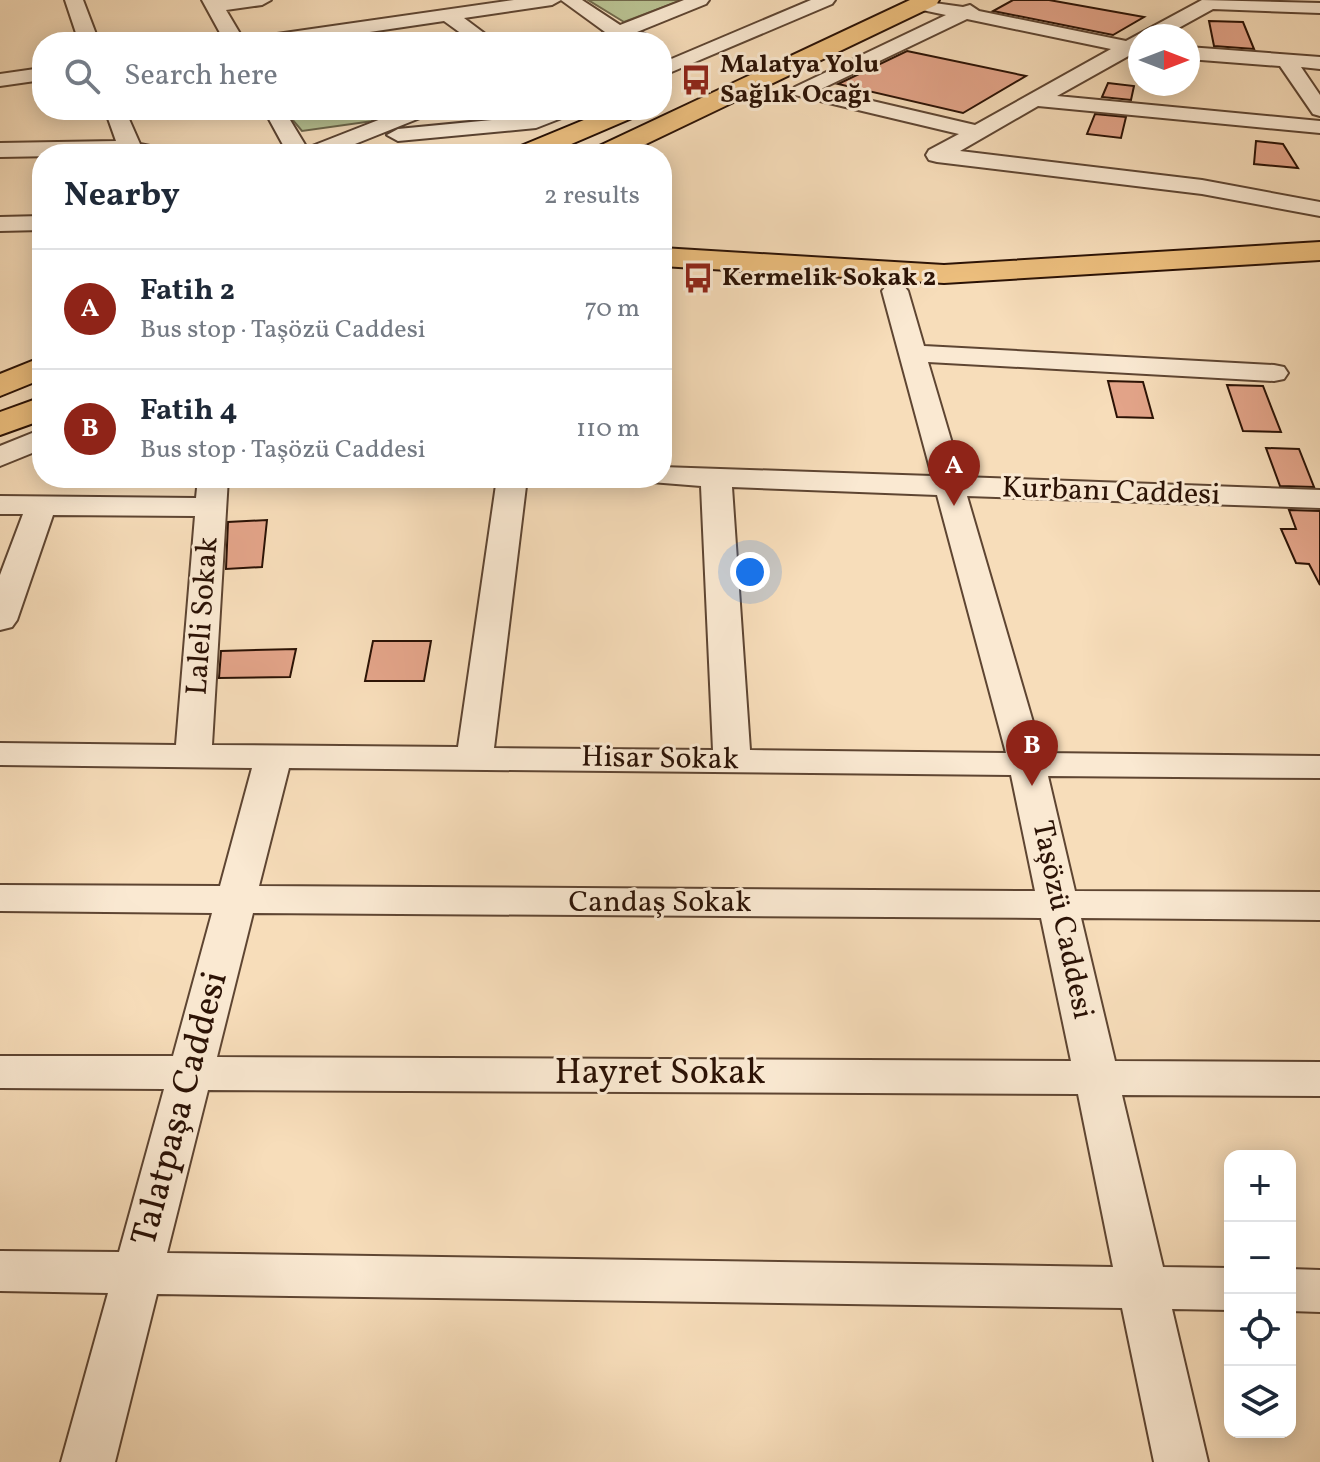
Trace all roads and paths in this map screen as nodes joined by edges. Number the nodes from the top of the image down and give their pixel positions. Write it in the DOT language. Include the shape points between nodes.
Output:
graph roads {
  1 [pos="74,0"];
  2 [pos="262,0"];
  3 [pos="552,0"];
  4 [pos="570,0"];
  5 [pos="700,0"];
  6 [pos="826,0"];
  7 [pos="877,0"];
  8 [pos="992,0"];
  9 [pos="924,2"];
  10 [pos="1212,2"];
  11 [pos="213,3"];
  12 [pos="1320,8"];
  13 [pos="963,14"];
  14 [pos="447,15"];
  15 [pos="1172,24"];
  16 [pos="85,32"];
  17 [pos="229,32"];
  18 [pos="331,32"];
  19 [pos="472,32"];
  20 [pos="618,32"];
  21 [pos="621,32"];
  22 [pos="1128,45"];
  23 [pos="672,48"];
  24 [pos="1128,50"];
  25 [pos="1200,54"];
  26 [pos="699,55"];
  27 [pos="1287,61"];
  28 [pos="1320,63"];
  29 [pos="731,64"];
  30 [pos="32,75"];
  31 [pos="672,77"];
  32 [pos="672,79"];
  33 [pos="0,80"];
  34 [pos="1035,100"];
  35 [pos="1320,110"];
  36 [pos="119,120"];
  37 [pos="280,120"];
  38 [pos="406,120"];
  39 [pos="541,120"];
  40 [pos="606,120"];
  41 [pos="1320,127"];
  42 [pos="387,131"];
  43 [pos="978,132"];
  44 [pos="129,144"];
  45 [pos="293,144"];
  46 [pos="344,144"];
  47 [pos="424,144"];
  48 [pos="549,144"];
  49 [pos="625,144"];
  50 [pos="32,149"];
  51 [pos="0,150"];
  52 [pos="1320,209"];
  53 [pos="32,223"];
  54 [pos="0,224"];
  55 [pos="1320,251"];
  56 [pos="672,258"];
  57 [pos="1320,268"];
  58 [pos="672,277"];
  59 [pos="895,291"];
  60 [pos="912,353"];
  61 [pos="32,372"];
  62 [pos="1274,373"];
  63 [pos="0,386"];
  64 [pos="32,411"];
  65 [pos="0,425"];
  66 [pos="32,443"];
  67 [pos="0,457"];
  68 [pos="672,476"];
  69 [pos="716,478"];
  70 [pos="948,487"];
  71 [pos="511,488"];
  72 [pos="212,493"];
  73 [pos="1320,499"];
  74 [pos="0,505"];
  75 [pos="41,506"];
  76 [pos="0,620"];
  77 [pos="0,754"];
  78 [pos="193,754"];
  79 [pos="274,755"];
  80 [pos="475,757"];
  81 [pos="732,760"];
  82 [pos="1027,763"];
  83 [pos="1320,767"];
  84 [pos="0,898"];
  85 [pos="236,901"];
  86 [pos="1058,906"];
  87 [pos="1320,906"];
  88 [pos="0,1072"];
  89 [pos="190,1073"];
  90 [pos="1096,1076"];
  91 [pos="1320,1079"];
  92 [pos="0,1271"];
  93 [pos="137,1273"];
  94 [pos="1143,1288"];
  95 [pos="1224,1289"];
  96 [pos="1296,1290"];
  97 [pos="1320,1291"];
  98 [pos="88,1462"];
  99 [pos="1181,1462"];
  1 -- 16 [label="street"];
  2 -- 11 [label="street"];
  3 -- 14 [label="street"];
  4 -- 20 [label="street"];
  5 -- 21 [label="street"];
  6 -- 26 [label="street"];
  7 -- 29 [label="highway"];
  8 -- 13 [label="street"];
  9 -- 13 [label="street"];
  9 -- 49 [label="highway"];
  10 -- 12 [label="street"];
  10 -- 15 [label="street"];
  11 -- 17 [label="street"];
  13 -- 22 [label="street"];
  13 -- 43 [label="street" via="802,91"];
  14 -- 18 [label="street"];
  14 -- 19 [label="street"];
  23 -- 26 [label="street"];
  24 -- 34 [label="street"];
  25 -- 27 [label="street"];
  26 -- 29 [label="street"];
  26 -- 31 [label="street"];
  27 -- 28 [label="street"];
  27 -- 35 [label="street"];
  29 -- 32 [label="highway"];
  30 -- 33 [label="street"];
  34 -- 41 [label="street"];
  34 -- 43 [label="street"];
  36 -- 44 [label="street"];
  37 -- 45 [label="street"];
  38 -- 42 [label="street"];
  39 -- 42 [label="street"];
  40 -- 48 [label="highway"];
  42 -- 46 [label="street"];
  42 -- 47 [label="street"];
  43 -- 52 [label="street" via="937,155 1202,187"];
  50 -- 51 [label="street"];
  53 -- 54 [label="street"];
  55 -- 56 [label="highway" via="944,274"];
  57 -- 59 [label="highway" via="979,292"];
  58 -- 59 [label="highway"];
  59 -- 60 [label="street, Taşözü Caddesi"];
  60 -- 62 [label="street"];
  60 -- 70 [label="street, Taşözü Caddesi"];
  61 -- 63 [label="highway"];
  64 -- 65 [label="highway"];
  66 -- 67 [label="street"];
  68 -- 69 [label="street, Kurbanı Caddesi"];
  69 -- 70 [label="street, Kurbanı Caddesi"];
  69 -- 81 [label="street"];
  70 -- 73 [label="street, Kurbanı Caddesi"];
  70 -- 82 [label="street, Taşözü Caddesi"];
  71 -- 80 [label="street"];
  72 -- 75 [label="street"];
  72 -- 78 [label="street, Laleli Sokak"];
  74 -- 75 [label="street"];
  75 -- 76 [label="street"];
  77 -- 78 [label="street, Hisar Sokak"];
  78 -- 79 [label="street, Hisar Sokak"];
  79 -- 80 [label="street, Hisar Sokak"];
  79 -- 85 [label="street, Talatpaşa Caddesi"];
  80 -- 81 [label="street, Hisar Sokak"];
  81 -- 82 [label="street, Hisar Sokak"];
  82 -- 83 [label="street, Hisar Sokak"];
  82 -- 86 [label="street, Taşözü Caddesi"];
  84 -- 85 [label="street, Candaş Sokak"];
  85 -- 86 [label="street, Candaş Sokak"];
  85 -- 89 [label="street, Talatpaşa Caddesi"];
  86 -- 87 [label="street, Candaş Sokak"];
  86 -- 90 [label="street, Taşözü Caddesi"];
  88 -- 89 [label="street, Hayret Sokak"];
  89 -- 90 [label="street, Hayret Sokak"];
  89 -- 93 [label="street, Talatpaşa Caddesi"];
  90 -- 91 [label="street, Hayret Sokak"];
  90 -- 94 [label="street, Taşözü Caddesi"];
  92 -- 93 [label="street"];
  93 -- 94 [label="street"];
  93 -- 98 [label="street, Talatpaşa Caddesi"];
  94 -- 95 [label="street"];
  94 -- 99 [label="street, Taşözü Caddesi"];
  96 -- 97 [label="street"];
}
